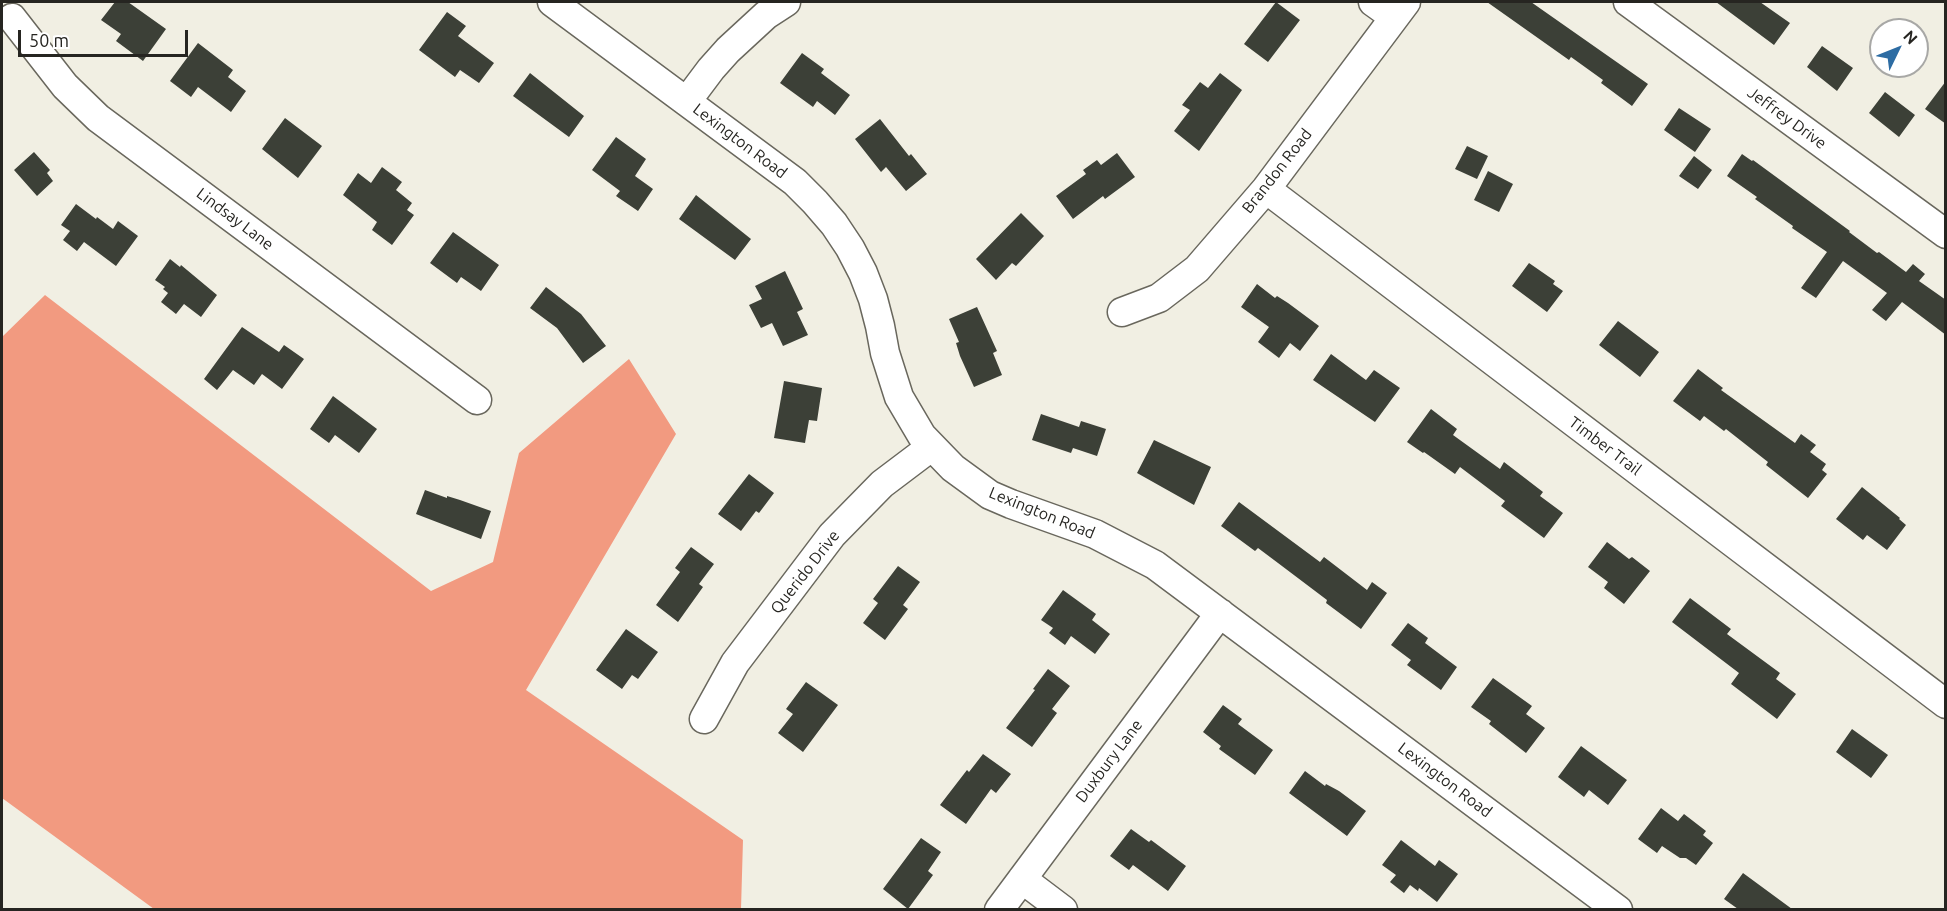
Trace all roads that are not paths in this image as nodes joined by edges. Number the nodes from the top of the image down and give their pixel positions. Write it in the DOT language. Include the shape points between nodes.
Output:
graph roads {
  1 [pos="552,2"];
  2 [pos="786,2"];
  3 [pos="1628,2"];
  4 [pos="1391,7"];
  5 [pos="15,15"];
  6 [pos="687,101"];
  7 [pos="1266,189"];
  8 [pos="1946,234"];
  9 [pos="1122,312"];
  10 [pos="477,400"];
  11 [pos="931,447"];
  12 [pos="1220,613"];
  13 [pos="1946,704"];
  14 [pos="704,719"];
  15 [pos="1022,879"];
  16 [pos="999,909"];
  17 [pos="1063,909"];
  18 [pos="1618,909"];
  1 -- 6 [label="street, Lexington Road"];
  2 -- 6 [label="street" via="729,50"];
  3 -- 8 [label="street, Jeffrey Drive"];
  4 -- 7 [label="street, Brandon Road"];
  5 -- 10 [label="street, Lindsay Lane" via="65,86 98,118"];
  6 -- 11 [label="street, Lexington Road" via="795,182 834,224 863,273 873,299 899,397"];
  7 -- 9 [label="street, Brandon Road" via="1197,268 1159,298"];
  7 -- 13 [label="street, Timber Trail"];
  11 -- 12 [label="street, Lexington Road" via="990,495 1125,548 1164,571"];
  11 -- 14 [label="street, Querido Drive" via="882,484 832,535 735,663"];
  12 -- 15 [label="street, Duxbury Lane"];
  12 -- 18 [label="street, Lexington Road"];
  15 -- 16 [label="street, Duxbury Lane"];
  15 -- 17 [label="street"];
}
